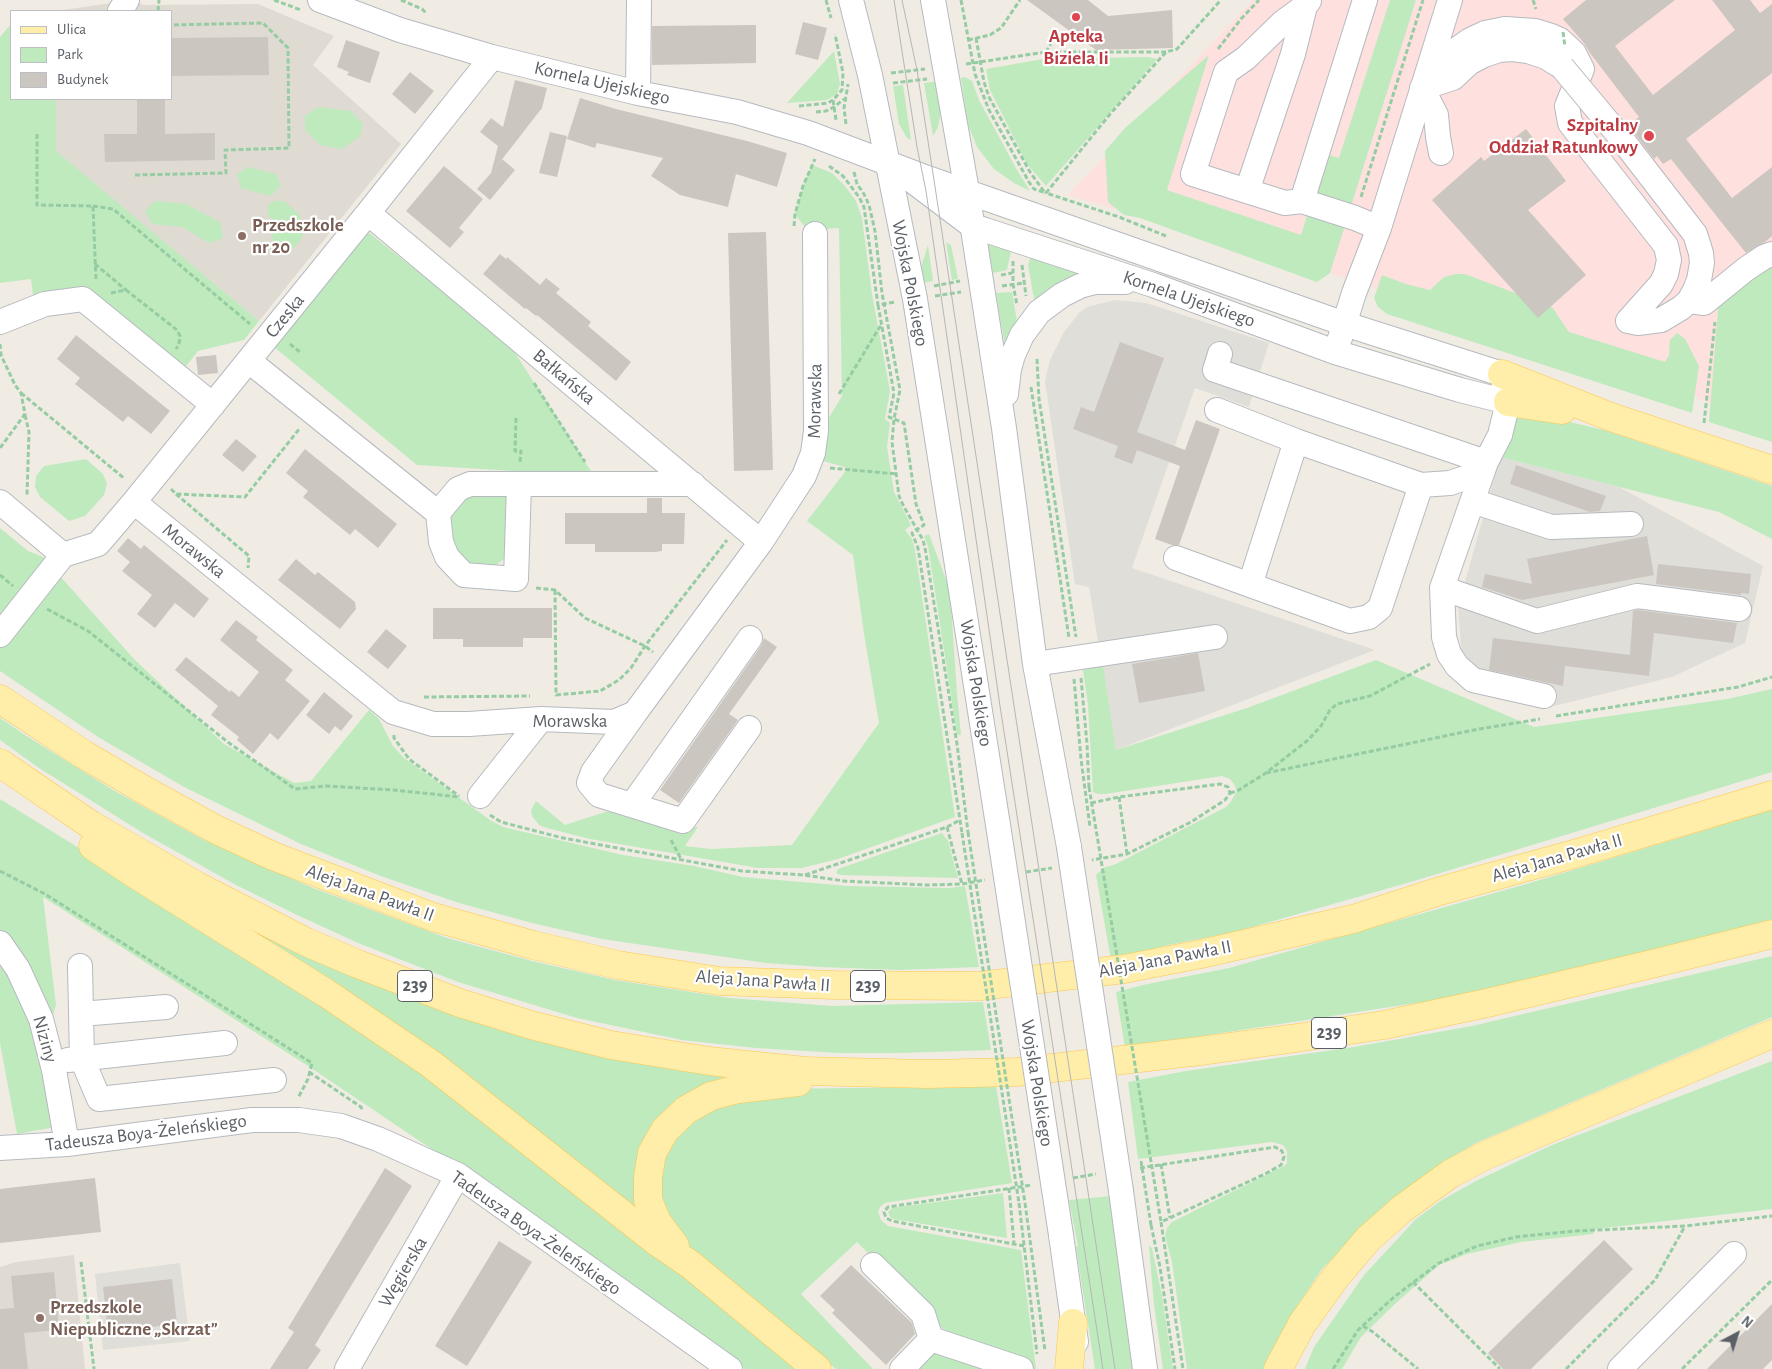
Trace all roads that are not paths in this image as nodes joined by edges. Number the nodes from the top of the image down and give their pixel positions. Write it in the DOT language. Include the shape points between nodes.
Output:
graph roads {
  1 [pos="639,0"];
  2 [pos="933,0"];
  3 [pos="1365,0"];
  4 [pos="1450,0"];
  5 [pos="1307,3"];
  6 [pos="314,6"];
  7 [pos="843,8"];
  8 [pos="492,57"];
  9 [pos="1426,79"];
  10 [pos="638,93"];
  11 [pos="1441,153"];
  12 [pos="887,161"];
  13 [pos="967,191"];
  14 [pos="1247,191"];
  15 [pos="1302,201"];
  16 [pos="368,214"];
  17 [pos="972,225"];
  18 [pos="1378,228"];
  19 [pos="804,232"];
  20 [pos="1772,254"];
  21 [pos="1153,285"];
  22 [pos="1689,300"];
  23 [pos="0,322"];
  24 [pos="1345,324"];
  25 [pos="1336,352"];
  26 [pos="1220,354"];
  27 [pos="249,361"];
  28 [pos="1502,374"];
  29 [pos="1508,402"];
  30 [pos="213,405"];
  31 [pos="1217,410"];
  32 [pos="1611,418"];
  33 [pos="1004,428"];
  34 [pos="1296,441"];
  35 [pos="1486,462"];
  36 [pos="1772,470"];
  37 [pos="692,484"];
  38 [pos="520,485"];
  39 [pos="1421,485"];
  40 [pos="137,498"];
  41 [pos="1473,501"];
  42 [pos="0,502"];
  43 [pos="438,513"];
  44 [pos="1631,524"];
  45 [pos="761,542"];
  46 [pos="63,555"];
  47 [pos="1176,558"];
  48 [pos="1250,585"];
  49 [pos="1442,588"];
  50 [pos="1739,609"];
  51 [pos="0,635"];
  52 [pos="1216,637"];
  53 [pos="750,638"];
  54 [pos="1036,664"];
  55 [pos="0,699"];
  56 [pos="1547,710"];
  57 [pos="635,713"];
  58 [pos="541,719"];
  59 [pos="749,728"];
  60 [pos="0,763"];
  61 [pos="0,780"];
  62 [pos="1772,795"];
  63 [pos="484,805"];
  64 [pos="632,805"];
  65 [pos="1772,934"];
  66 [pos="0,943"];
  67 [pos="80,966"];
  68 [pos="166,1007"];
  69 [pos="81,1014"];
  70 [pos="1772,1034"];
  71 [pos="225,1043"];
  72 [pos="82,1059"];
  73 [pos="52,1062"];
  74 [pos="877,1074"];
  75 [pos="274,1080"];
  76 [pos="67,1144"];
  77 [pos="0,1148"];
  78 [pos="458,1175"];
  79 [pos="1734,1254"];
  80 [pos="873,1265"];
  81 [pos="691,1266"];
  82 [pos="1073,1323"];
  83 [pos="931,1339"];
  84 [pos="1030,1364"];
  85 [pos="1058,1364"];
  86 [pos="347,1369"];
  87 [pos="730,1369"];
  88 [pos="817,1369"];
  89 [pos="902,1369"];
  90 [pos="1081,1369"];
  91 [pos="1145,1369"];
  92 [pos="1278,1369"];
  93 [pos="1620,1369"];
  1 -- 10 [label="street"];
  2 -- 13 [label="street"];
  3 -- 15 [label="street"];
  4 -- 9 [label="street"];
  5 -- 14 [label="street"];
  5 -- 14 [label="street" via="1226,72 1193,174"];
  6 -- 8 [label="street, Kornela Ujejskiego"];
  7 -- 12 [label="street, Wojska Polskiego"];
  8 -- 10 [label="street, Kornela Ujejskiego"];
  8 -- 16 [label="street, Czeska"];
  9 -- 11 [label="street" via="1436,115"];
  9 -- 18 [label="street"];
  9 -- 22 [label="street, bridge" via="1453,78 1469,63 1500,50 1528,51 1562,67 1695,234 1702,262 1699,280"];
  9 -- 22 [label="street" via="1470,40 1485,33 1505,29 1535,31 1560,40 1574,53 1582,69 1567,106 1570,123 1666,246 1669,260 1658,290 1628,321 1661,320"];
  10 -- 12 [label="street, Kornela Ujejskiego" via="738,112"];
  12 -- 13 [label="street, Kornela Ujejskiego"];
  12 -- 17 [label="street, Kornela Ujejskiego"];
  12 -- 82 [label="street, Wojska Polskiego, bridge" via="914,294"];
  13 -- 17 [label="street"];
  13 -- 24 [label="street, Kornela Ujejskiego"];
  14 -- 15 [label="street" via="1285,203"];
  15 -- 18 [label="street"];
  16 -- 27 [label="street, Czeska"];
  16 -- 37 [label="street, Bałkańska"];
  17 -- 21 [label="street, Kornela Ujejskiego"];
  17 -- 33 [label="street"];
  18 -- 24 [label="street"];
  19 -- 45 [label="street, Morawska" via="816,431 813,453 804,476"];
  20 -- 22 [label="street" via="1746,269 1704,303"];
  21 -- 25 [label="street, Kornela Ujejskiego"];
  21 -- 33 [label="street" via="1108,281 1080,286 1047,306 1027,329 1009,369"];
  23 -- 30 [label="street" via="45,304 90,298"];
  24 -- 25 [label="street"];
  24 -- 28 [label="street, Kornela Ujejskiego"];
  25 -- 29 [label="street, Kornela Ujejskiego"];
  26 -- 35 [label="street" via="1215,370"];
  27 -- 30 [label="street, Czeska"];
  27 -- 43 [label="street"];
  28 -- 29 [label="street"];
  28 -- 32 [label="main road"];
  29 -- 32 [label="main road"];
  29 -- 35 [label="street" via="1500,434"];
  30 -- 40 [label="street, Czeska"];
  31 -- 34 [label="street"];
  32 -- 36 [label="main road"];
  33 -- 54 [label="street"];
  34 -- 39 [label="street"];
  34 -- 48 [label="street"];
  35 -- 39 [label="street" via="1468,476 1450,483"];
  35 -- 41 [label="street"];
  37 -- 38 [label="street"];
  37 -- 45 [label="street, Bałkańska"];
  38 -- 43 [label="street" via="470,484 458,489"];
  38 -- 43 [label="street" via="516,579 464,575 447,557 441,542"];
  39 -- 48 [label="street" via="1380,608 1369,617 1350,621"];
  40 -- 46 [label="street, Czeska" via="98,544"];
  40 -- 58 [label="street, Morawska" via="393,712 433,724"];
  41 -- 44 [label="street" via="1551,527"];
  41 -- 49 [label="street"];
  42 -- 46 [label="street"];
  45 -- 57 [label="street, Morawska"];
  46 -- 51 [label="street"];
  47 -- 48 [label="street"];
  49 -- 50 [label="street" via="1537,621 1637,596"];
  49 -- 56 [label="street" via="1444,637 1457,666 1473,680"];
  52 -- 54 [label="street"];
  53 -- 64 [label="street"];
  54 -- 91 [label="street, bridge" via="1064,857 1121,1191"];
  55 -- 62 [label="main road, Aleja Jana Pawła II / 239" via="146,792 273,856 433,917 618,965 719,981 980,986 1124,969 1353,919"];
  57 -- 58 [label="street, Morawska" via="614,722"];
  57 -- 64 [label="street" via="589,782 600,795"];
  58 -- 63 [label="street"];
  59 -- 64 [label="street" via="683,822"];
  60 -- 74 [label="main road, 239" via="91,824 197,886 306,942 460,1003 611,1045 709,1061 805,1071"];
  61 -- 81 [label="main road" via="135,874 326,993 431,1064 656,1242"];
  65 -- 74 [label="main road, 239" via="1384,1025 1018,1072"];
  66 -- 73 [label="street, Niziny" via="18,969 41,1019"];
  67 -- 69 [label="street"];
  68 -- 69 [label="street"];
  69 -- 72 [label="street"];
  70 -- 92 [label="main road" via="1486,1154 1450,1174 1402,1209 1362,1246 1302,1324"];
  71 -- 72 [label="street"];
  72 -- 73 [label="street"];
  72 -- 75 [label="street" via="99,1099"];
  73 -- 76 [label="street, Niziny"];
  74 -- 81 [label="main road" via="738,1089 712,1096 686,1110 666,1130 652,1153 648,1200 657,1222"];
  76 -- 77 [label="street, Tadeusza Boya-Żeleńskiego"];
  76 -- 78 [label="street, Tadeusza Boya-Żeleńskiego" via="252,1120 299,1120 341,1126"];
  78 -- 86 [label="street, Węgierska"];
  78 -- 87 [label="street, Tadeusza Boya-Żeleńskiego"];
  79 -- 93 [label="street"];
  80 -- 83 [label="street" via="923,1314"];
  81 -- 88 [label="main road"];
  82 -- 85 [label="main road"];
  82 -- 90 [label="street, Wojska Polskiego"];
  83 -- 84 [label="street"];
  83 -- 89 [label="street"];
}
